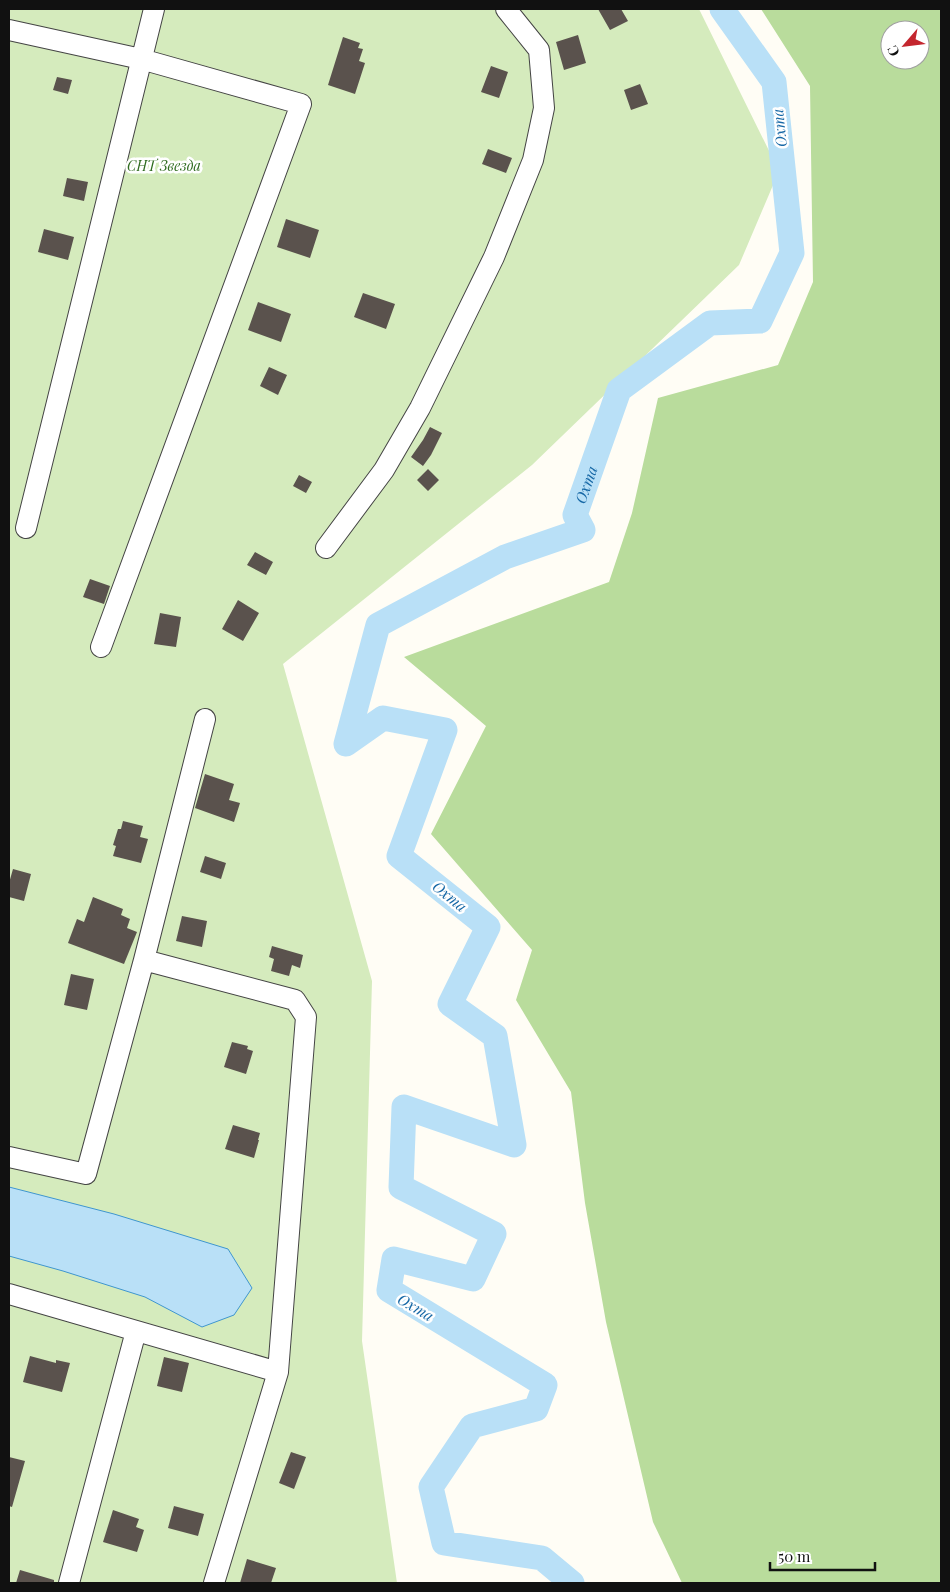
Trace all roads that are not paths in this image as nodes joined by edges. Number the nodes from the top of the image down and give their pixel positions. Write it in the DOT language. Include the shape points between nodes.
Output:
graph roads {
  1 [pos="154,9"];
  2 [pos="506,9"];
  3 [pos="9,30"];
  4 [pos="141,59"];
  5 [pos="26,528"];
  6 [pos="326,548"];
  7 [pos="101,647"];
  8 [pos="205,719"];
  9 [pos="144,960"];
  10 [pos="9,1157"];
  11 [pos="9,1294"];
  12 [pos="136,1331"];
  13 [pos="278,1372"];
  14 [pos="69,1583"];
  15 [pos="214,1583"];
  1 -- 4 [label="street"];
  2 -- 6 [label="street" via="539,50 544,108 533,160 494,257 420,408 384,470"];
  3 -- 4 [label="street"];
  4 -- 5 [label="street"];
  4 -- 7 [label="street" via="301,104"];
  8 -- 9 [label="street"];
  9 -- 10 [label="street" via="86,1174"];
  9 -- 13 [label="street" via="295,1000 306,1017"];
  11 -- 12 [label="street"];
  12 -- 13 [label="street"];
  12 -- 14 [label="street"];
  13 -- 15 [label="street"];
}
